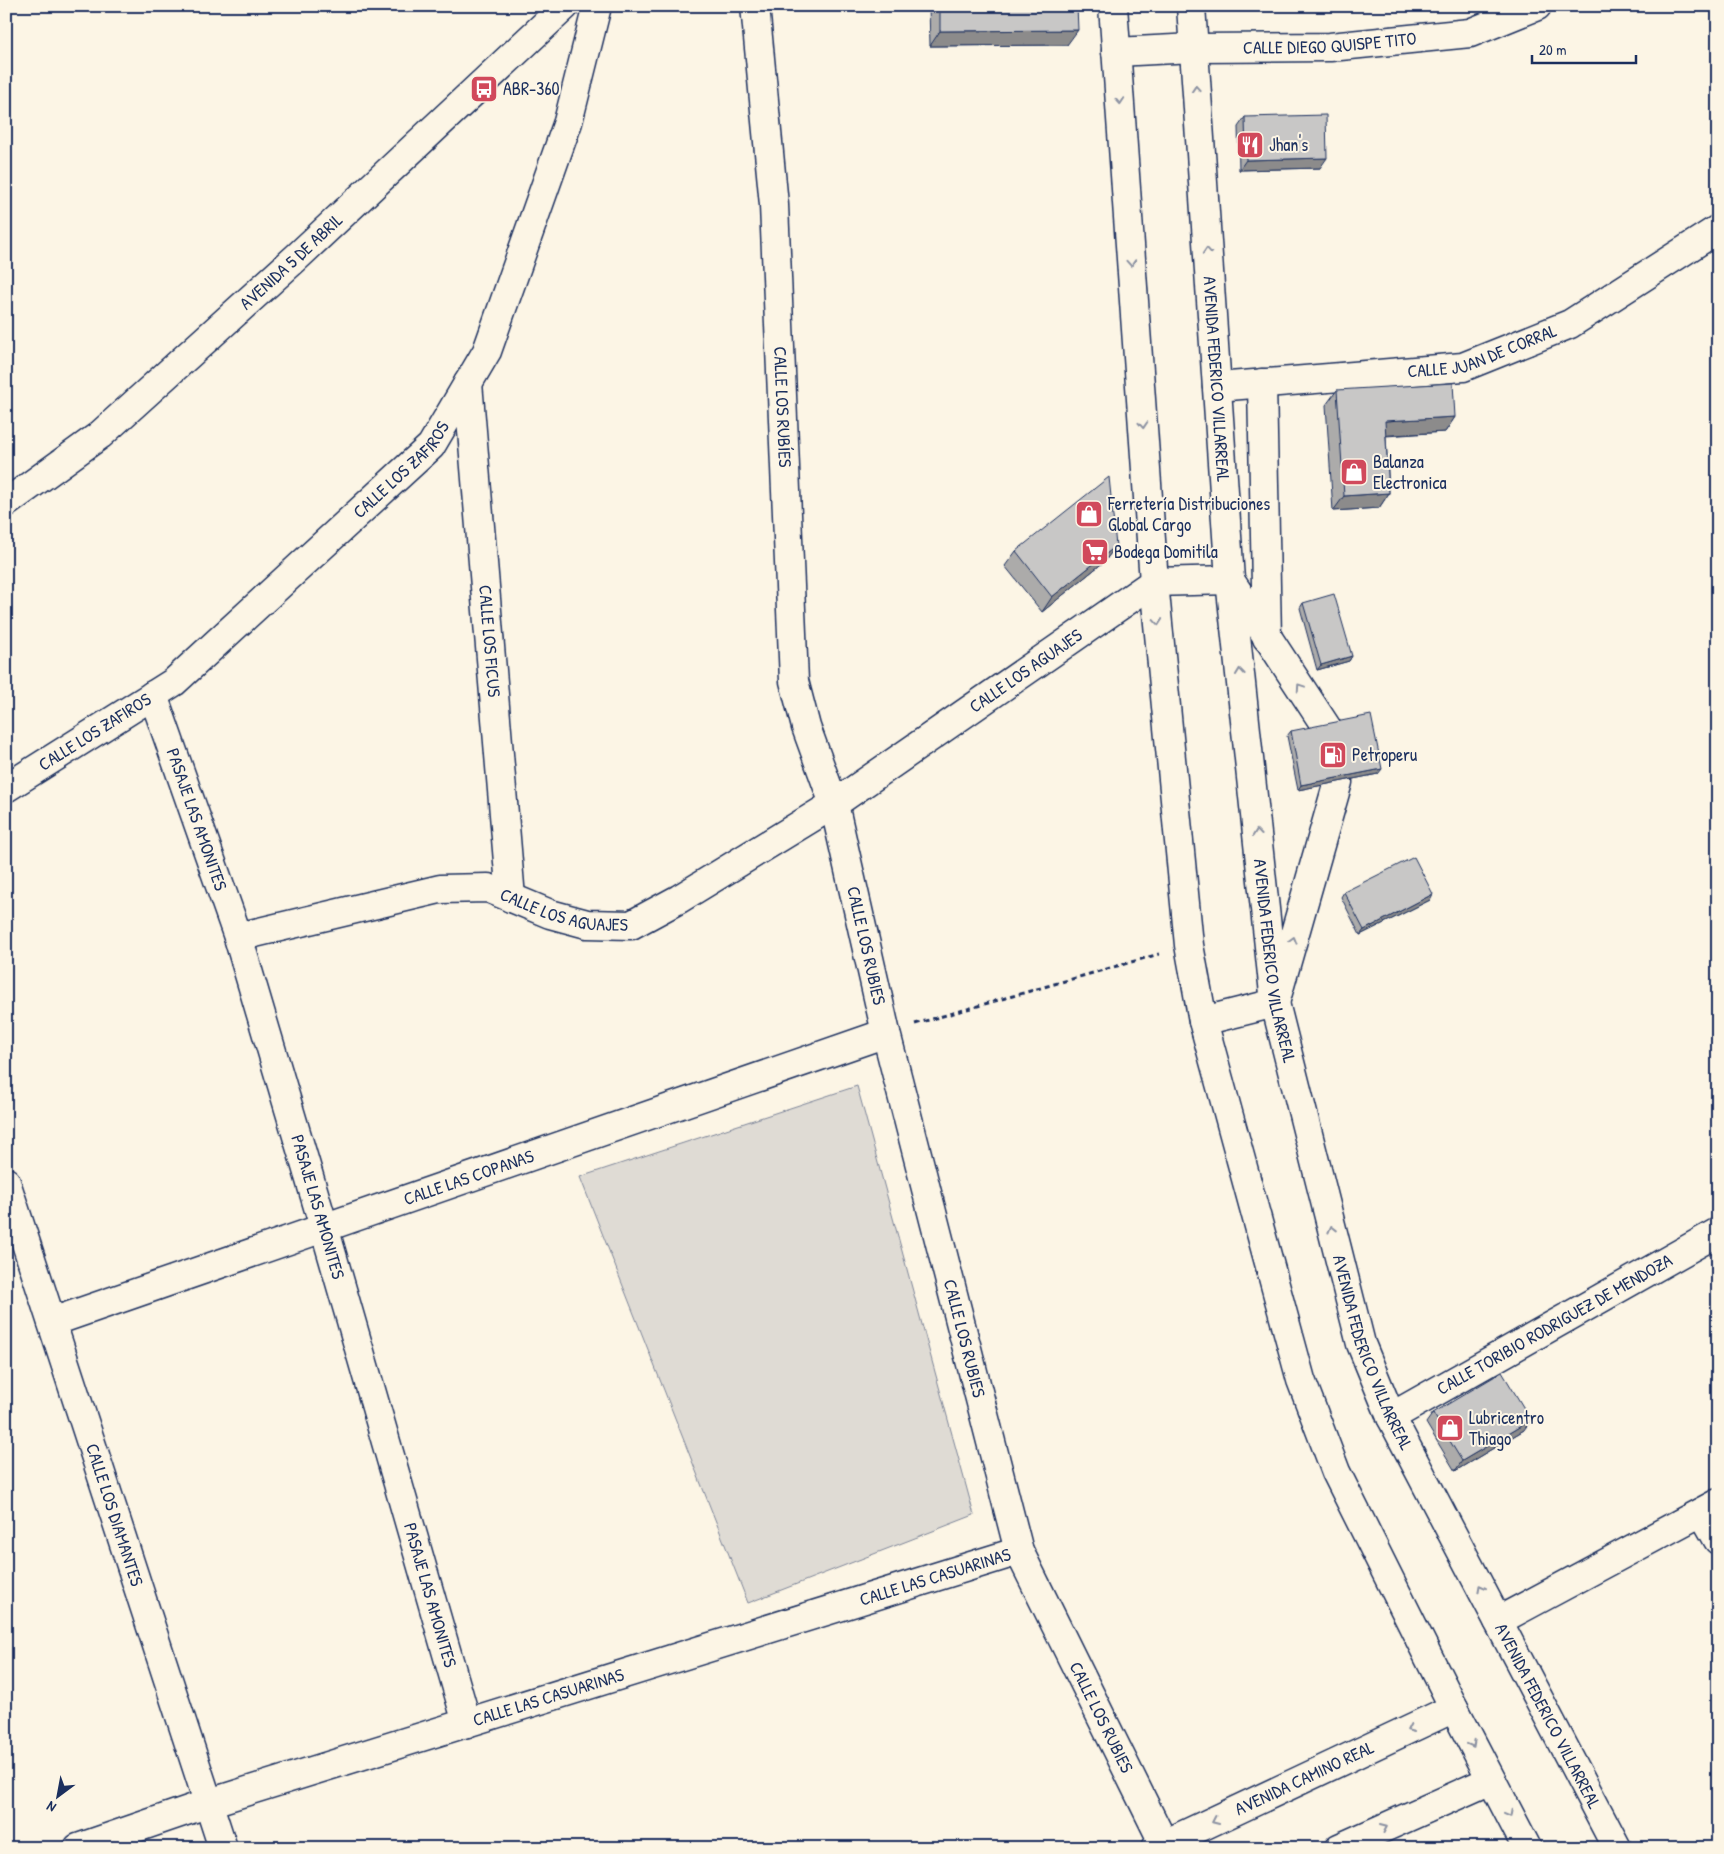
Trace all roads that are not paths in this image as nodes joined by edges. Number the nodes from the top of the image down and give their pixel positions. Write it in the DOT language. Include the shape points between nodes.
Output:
graph roads {
  1 [pos="565,6"];
  2 [pos="597,6"];
  3 [pos="755,6"];
  4 [pos="1113,6"];
  5 [pos="1191,6"];
  6 [pos="1537,6"];
  7 [pos="1194,48"];
  8 [pos="1116,52"];
  9 [pos="1718,229"];
  10 [pos="468,383"];
  11 [pos="1262,383"];
  12 [pos="1217,387"];
  13 [pos="6,503"];
  14 [pos="1230,580"];
  15 [pos="1154,582"];
  16 [pos="1267,638"];
  17 [pos="153,695"];
  18 [pos="1327,728"];
  19 [pos="1338,782"];
  20 [pos="6,788"];
  21 [pos="834,804"];
  22 [pos="511,898"];
  23 [pos="238,937"];
  24 [pos="1275,1003"];
  25 [pos="1203,1021"];
  26 [pos="886,1033"];
  27 [pos="6,1182"];
  28 [pos="324,1227"];
  29 [pos="1718,1232"];
  30 [pos="52,1322"];
  31 [pos="1391,1417"];
  32 [pos="1710,1508"];
  33 [pos="1718,1540"];
  34 [pos="1019,1551"];
  35 [pos="1498,1621"];
  36 [pos="1454,1708"];
  37 [pos="467,1723"];
  38 [pos="1491,1780"];
  39 [pos="210,1803"];
  40 [pos="1162,1847"];
  41 [pos="78,1848"];
  42 [pos="223,1848"];
  43 [pos="1339,1848"];
  44 [pos="1527,1848"];
  45 [pos="1617,1848"];
  1 -- 13 [label="street, AVENIDA 5 DE ABRIL" via="100,435"];
  2 -- 10 [label="street, CALLE LOS ZAFIROS" via="568,122 487,351"];
  3 -- 21 [label="street, CALLE LOS RUBÍES" via="774,205 794,681 806,727"];
  4 -- 8 [label="street"];
  5 -- 7 [label="street, AVENIDA FEDERICO VILLARREAL"];
  6 -- 7 [label="street, CALLE DIEGO QUISPE TITO" via="1470,33 1330,47"];
  7 -- 8 [label="street, CALLE DIEGO QUISPE TITO"];
  12 -- 7 [label="street, AVENIDA FEDERICO VILLARREAL, one-way"];
  8 -- 15 [label="street, one-way"];
  9 -- 11 [label="street, CALLE JUAN DE CORRAL" via="1570,324 1463,367"];
  10 -- 17 [label="street, CALLE LOS ZAFIROS" via="431,446 174,682"];
  10 -- 22 [label="street, CALLE LOS FICUS"];
  11 -- 12 [label="street, CALLE JUAN DE CORRAL"];
  11 -- 16 [label="street"];
  12 -- 14 [label="street, AVENIDA FEDERICO VILLARREAL"];
  14 -- 15 [label="street"];
  14 -- 16 [label="street"];
  24 -- 14 [label="street, AVENIDA FEDERICO VILLARREAL, one-way"];
  15 -- 21 [label="street, CALLE LOS AGUAJES"];
  15 -- 25 [label="street, one-way" via="1189,945"];
  18 -- 16 [label="street, one-way"];
  17 -- 20 [label="street, CALLE LOS ZAFIROS"];
  17 -- 23 [label="street, PASAJE LAS AMONITES"];
  24 -- 19 [label="street, one-way"];
  21 -- 22 [label="street, CALLE LOS AGUAJES" via="631,925 587,924 550,914"];
  21 -- 26 [label="street, CALLE LOS RUBIES"];
  22 -- 23 [label="street, CALLE LOS AGUAJES" via="488,888 440,889"];
  23 -- 28 [label="street, PASAJE LAS AMONITES"];
  24 -- 25 [label="street"];
  31 -- 24 [label="street, AVENIDA FEDERICO VILLARREAL, one-way" via="1361,1344"];
  25 -- 36 [label="street" via="1301,1380 1336,1472"];
  26 -- 28 [label="street, CALLE LAS COPANAS"];
  26 -- 34 [label="street, CALLE LOS RUBIES"];
  27 -- 30 [label="street, CALLE LOS DIAMANTES"];
  28 -- 30 [label="street, CALLE LAS COPANAS"];
  28 -- 37 [label="street, PASAJE LAS AMONITES"];
  29 -- 31 [label="street, CALLE TORIBIO RODRIGUEZ DE MENDOZA"];
  30 -- 39 [label="street, CALLE LOS DIAMANTES"];
  35 -- 31 [label="street, AVENIDA FEDERICO VILLARREAL, one-way"];
  32 -- 33 [label="street"];
  32 -- 35 [label="street"];
  34 -- 37 [label="street, CALLE LAS CASUARINAS"];
  34 -- 40 [label="street, CALLE LOS RUBIES"];
  35 -- 45 [label="street, AVENIDA FEDERICO VILLARREAL"];
  36 -- 38 [label="street, one-way"];
  36 -- 40 [label="street, AVENIDA CAMINO REAL, one-way"];
  37 -- 39 [label="street, CALLE LAS CASUARINAS"];
  43 -- 38 [label="street, one-way"];
  38 -- 44 [label="street, one-way"];
  39 -- 41 [label="street, CALLE LAS CASUARINAS"];
  39 -- 42 [label="street, CALLE LOS DIAMANTES"];
}
